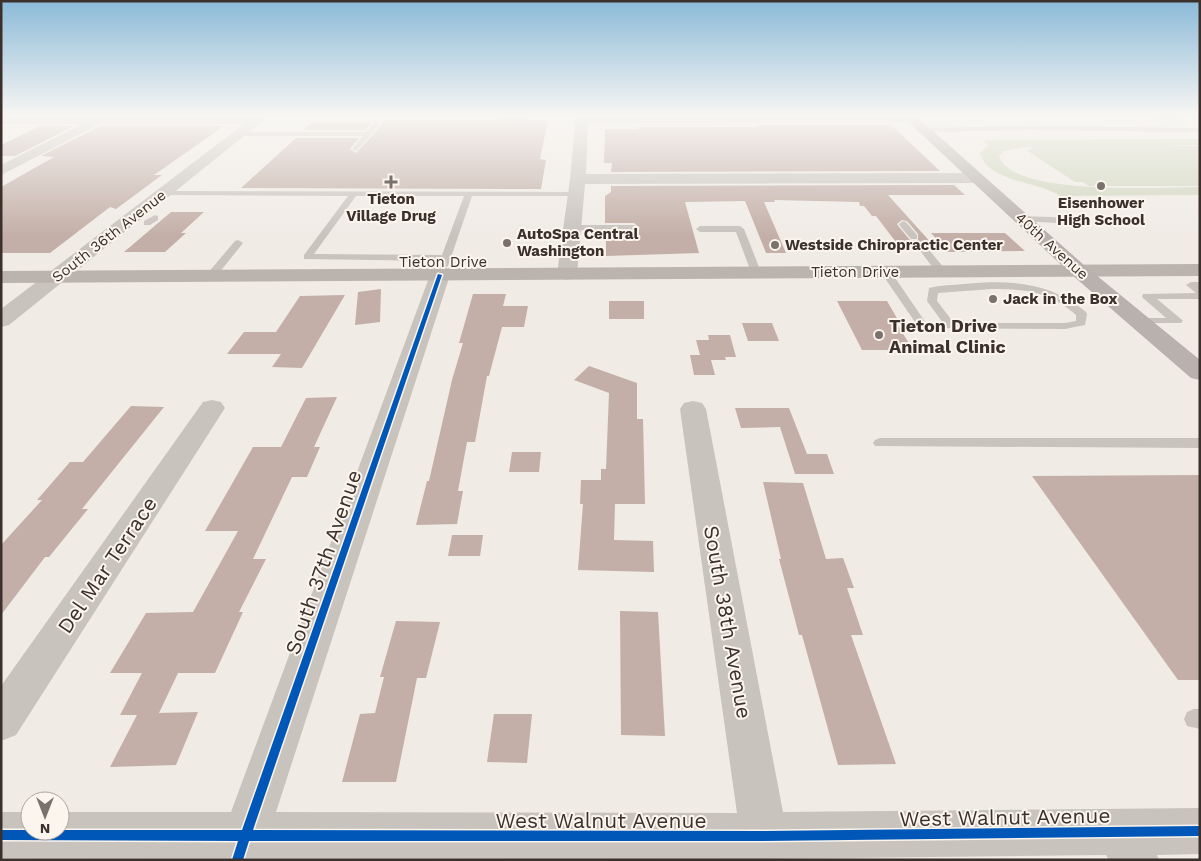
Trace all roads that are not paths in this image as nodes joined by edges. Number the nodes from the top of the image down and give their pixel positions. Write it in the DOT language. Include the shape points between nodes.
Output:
graph roads {
  1 [pos="31,155"];
  2 [pos="218,155"];
  3 [pos="579,155"];
  4 [pos="951,155"];
  5 [pos="1,171"];
  6 [pos="976,178"];
  7 [pos="577,186"];
  8 [pos="354,193"];
  9 [pos="469,194"];
  10 [pos="159,211"];
  11 [pos="1022,219"];
  12 [pos="1077,221"];
  13 [pos="903,224"];
  14 [pos="572,228"];
  15 [pos="634,228"];
  16 [pos="700,228"];
  17 [pos="914,238"];
  18 [pos="238,243"];
  19 [pos="921,246"];
  20 [pos="443,266"];
  21 [pos="1078,270"];
  22 [pos="1200,270"];
  23 [pos="885,271"];
  24 [pos="941,271"];
  25 [pos="756,272"];
  26 [pos="567,274"];
  27 [pos="210,276"];
  28 [pos="1,277"];
  29 [pos="56,277"];
  30 [pos="1200,285"];
  31 [pos="1200,291"];
  32 [pos="1200,296"];
  33 [pos="1,320"];
  34 [pos="1138,321"];
  35 [pos="951,326"];
  36 [pos="1196,366"];
  37 [pos="212,408"];
  38 [pos="692,409"];
  39 [pos="880,443"];
  40 [pos="1200,443"];
  41 [pos="1,722"];
  42 [pos="1200,831"];
  43 [pos="1,835"];
  44 [pos="764,836"];
  45 [pos="1127,846"];
  46 [pos="241,848"];
  1 -- 5 [label="street"];
  2 -- 10 [label="street, South 36th Avenue"];
  3 -- 7 [label="street"];
  4 -- 6 [label="main road, 40th Avenue"];
  6 -- 7 [label="street"];
  6 -- 11 [label="main road, 40th Avenue"];
  7 -- 9 [label="lane"];
  7 -- 14 [label="street"];
  8 -- 9 [label="lane"];
  8 -- 10 [label="lane"];
  8 -- 20 [label="lane" via="307,257"];
  9 -- 20 [label="lane"];
  10 -- 29 [label="street, South 36th Avenue"];
  11 -- 12 [label="lane"];
  11 -- 21 [label="main road, 40th Avenue"];
  13 -- 17 [label="lane"];
  14 -- 15 [label="lane"];
  14 -- 26 [label="street"];
  16 -- 25 [label="lane" via="740,228"];
  18 -- 27 [label="lane"];
  19 -- 24 [label="lane"];
  20 -- 26 [label="main road, Tieton Drive"];
  20 -- 27 [label="main road, Tieton Drive"];
  20 -- 46 [label="street, South 37th Avenue"];
  21 -- 22 [label="main road, Tieton Drive"];
  21 -- 24 [label="main road, Tieton Drive"];
  21 -- 34 [label="main road, 40th Avenue"];
  23 -- 24 [label="main road, Tieton Drive"];
  23 -- 25 [label="main road, Tieton Drive"];
  23 -- 35 [label="lane" via="923,326"];
  25 -- 26 [label="main road, Tieton Drive"];
  27 -- 29 [label="main road, Tieton Drive"];
  28 -- 29 [label="main road, Tieton Drive"];
  29 -- 33 [label="street, South 36th Avenue"];
  30 -- 31 [label="lane" via="1191,285"];
  32 -- 34 [label="lane" via="1146,296 1177,321"];
  34 -- 36 [label="main road, 40th Avenue"];
  35 -- 35 [label="lane" via="1070,325 1080,323 1082,314 1073,304 1040,290 998,287 933,290 932,301"];
  37 -- 41 [label="street, Del Mar Terrace"];
  38 -- 44 [label="street, South 38th Avenue"];
  39 -- 40 [label="lane"];
  42 -- 45 [label="street, West Walnut Avenue"];
  43 -- 46 [label="street, West Walnut Avenue"];
  44 -- 45 [label="street, West Walnut Avenue"];
  44 -- 46 [label="street, West Walnut Avenue"];
}
